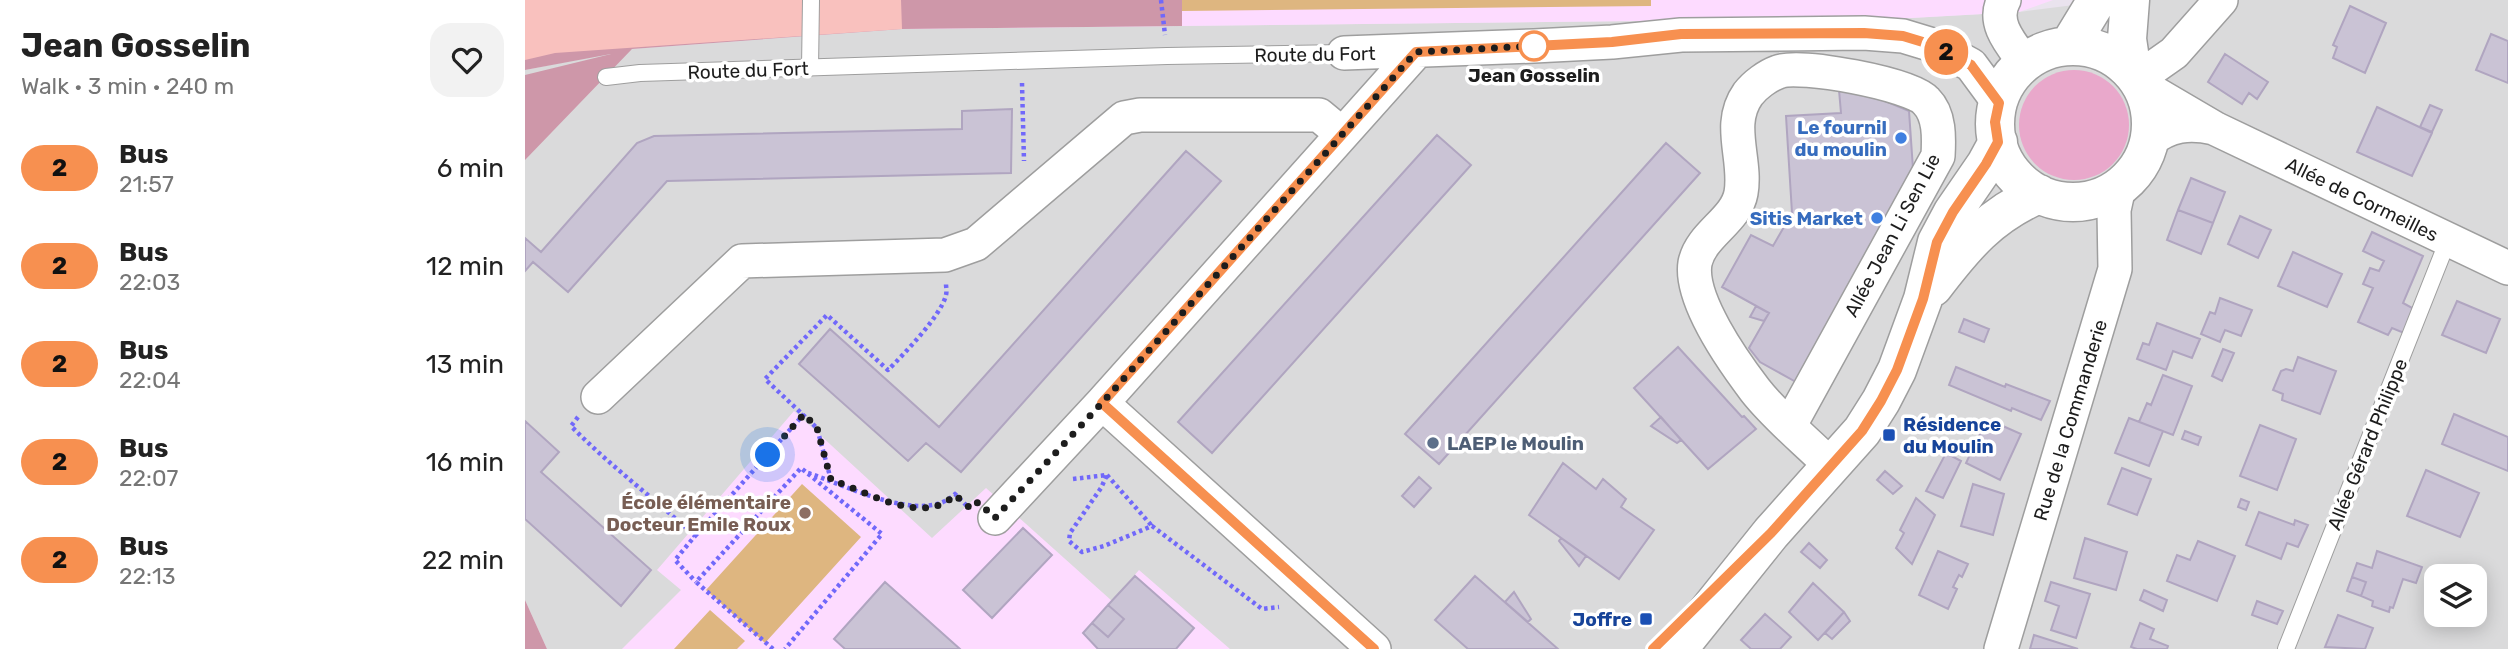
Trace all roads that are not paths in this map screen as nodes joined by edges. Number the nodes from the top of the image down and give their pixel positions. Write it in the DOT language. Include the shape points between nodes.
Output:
graph roads {
  1 [pos="811,0"];
  2 [pos="2004,0"];
  3 [pos="2097,0"];
  4 [pos="2130,0"];
  5 [pos="2221,0"];
  6 [pos="2069,46"];
  7 [pos="1416,52"];
  8 [pos="1344,53"];
  9 [pos="2025,63"];
  10 [pos="810,68"];
  11 [pos="606,76"];
  12 [pos="2136,79"];
  13 [pos="1999,103"];
  14 [pos="2216,129"];
  15 [pos="1342,134"];
  16 [pos="2150,141"];
  17 [pos="1998,142"];
  18 [pos="2119,187"];
  19 [pos="2039,194"];
  20 [pos="2448,240"];
  21 [pos="2508,268"];
  22 [pos="1923,299"];
  23 [pos="598,397"];
  24 [pos="1102,403"];
  25 [pos="1790,425"];
  26 [pos="1830,465"];
  27 [pos="995,518"];
  28 [pos="1771,533"];
  29 [pos="1374,649"];
  30 [pos="1653,649"];
  31 [pos="1678,649"];
  32 [pos="2001,649"];
  33 [pos="2286,649"];
  1 -- 10 [label="lane"];
  2 -- 9 [label="street" via="2002,30"];
  3 -- 6 [label="street"];
  4 -- 12 [label="street" via="2127,39"];
  5 -- 12 [label="street" via="2173,53"];
  6 -- 9 [label="street"];
  6 -- 12 [label="street" via="2103,52"];
  7 -- 8 [label="street, Route du Fort"];
  7 -- 13 [label="street, Route du Fort" via="1681,34 1903,36 1936,46 1971,65"];
  7 -- 15 [label="street"];
  8 -- 10 [label="lane, Route du Fort"];
  9 -- 13 [label="street" via="2013,75"];
  10 -- 11 [label="lane, Route du Fort"];
  12 -- 14 [label="street, Allée de Cormeilles"];
  12 -- 16 [label="street" via="2148,103"];
  13 -- 17 [label="street" via="1995,122"];
  14 -- 16 [label="street, Allée de Cormeilles" via="2200,124 2175,126"];
  14 -- 20 [label="street, Allée de Cormeilles"];
  15 -- 23 [label="street" via="1319,115 1123,118 975,244 945,255 742,261"];
  15 -- 24 [label="street"];
  16 -- 18 [label="street" via="2133,174"];
  17 -- 19 [label="street" via="2008,167"];
  17 -- 22 [label="street" via="1937,242"];
  18 -- 19 [label="street" via="2088,201 2055,200"];
  18 -- 32 [label="street, Rue de la Commanderie" via="2114,210 2115,269"];
  19 -- 22 [label="street" via="1997,216 1974,236"];
  20 -- 21 [label="street, Allée de Cormeilles"];
  20 -- 33 [label="lane, Allée Gérard Philippe"];
  22 -- 26 [label="street" via="1881,401 1862,431"];
  24 -- 27 [label="street"];
  24 -- 29 [label="street"];
  25 -- 25 [label="street, Allée Jean Li Sen Lie" via="1756,391 1730,352 1705,307 1694,272 1700,248 1741,195 1739,113 1763,80 1796,69 1910,90 1927,101 1939,138 1938,156"];
  25 -- 26 [label="street, Allée Jean Li Sen Lie"];
  26 -- 28 [label="street"];
  28 -- 30 [label="street"];
  28 -- 31 [label="street"];
}
